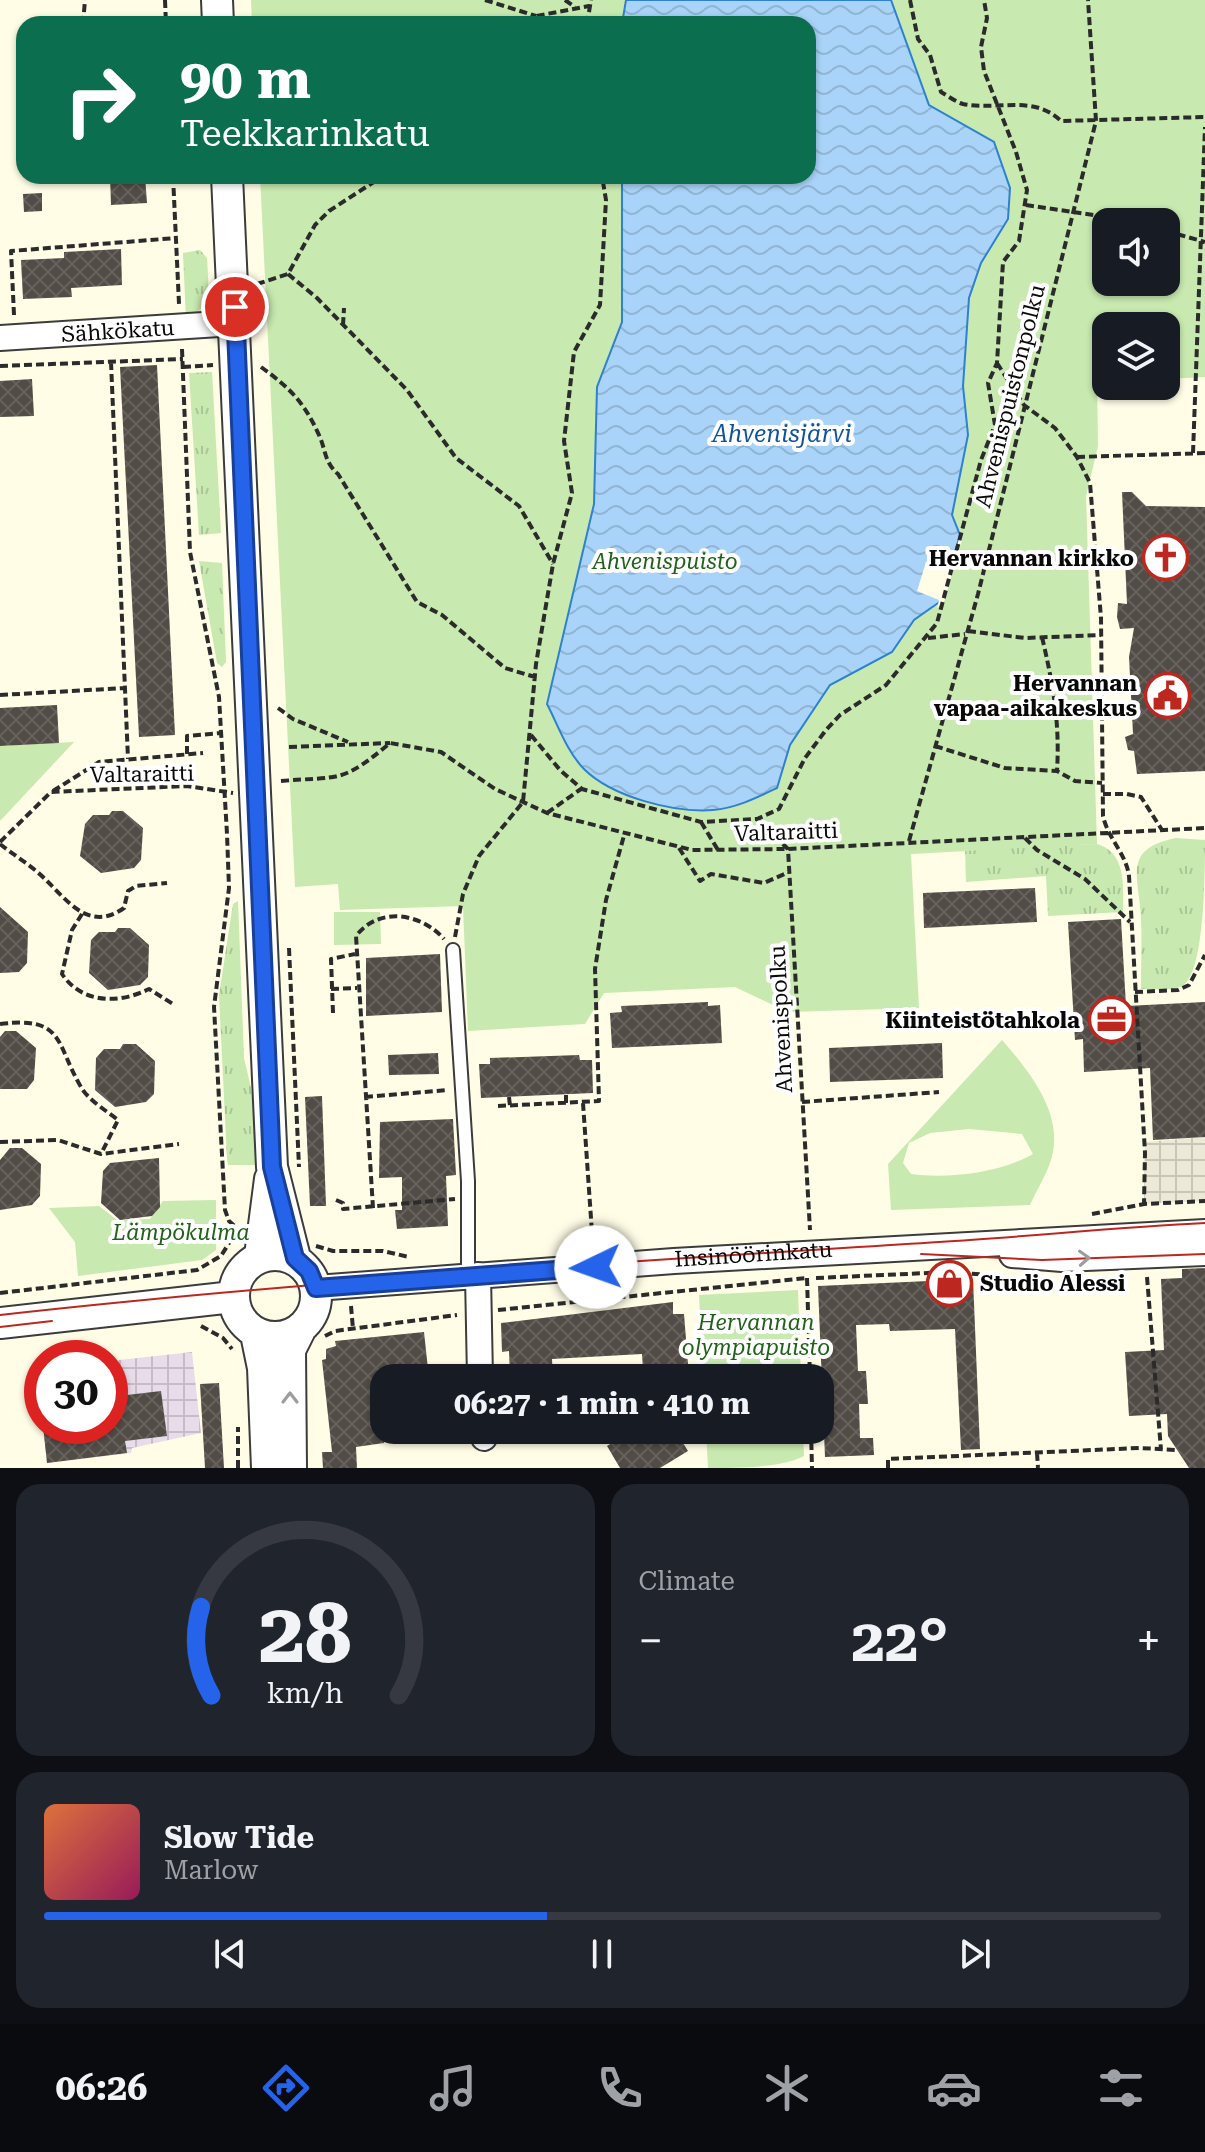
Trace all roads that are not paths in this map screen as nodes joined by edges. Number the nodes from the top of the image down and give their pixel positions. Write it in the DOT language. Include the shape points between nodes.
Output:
graph roads {
  1 [pos="227,184"];
  2 [pos="235,323"];
  3 [pos="0,338"];
  4 [pos="453,950"];
  5 [pos="272,1167"];
  6 [pos="1205,1232"];
  7 [pos="950,1247"];
  8 [pos="1205,1253"];
  9 [pos="260,1256"];
  10 [pos="295,1258"];
  11 [pos="473,1275"];
  12 [pos="316,1288"];
  13 [pos="233,1297"];
  14 [pos="0,1323"];
  15 [pos="300,1330"];
  16 [pos="256,1334"];
  17 [pos="479,1364"];
  18 [pos="267,1468"];
  19 [pos="291,1468"];
  1 -- 2 [label="street"];
  2 -- 3 [label="street, Sähkökatu"];
  2 -- 5 [label="street" via="268,787"];
  4 -- 11 [label="lane"];
  5 -- 9 [label="street"];
  5 -- 10 [label="street"];
  6 -- 7 [label="street, Insinöörinkatu"];
  7 -- 8 [label="street, Insinöörinkatu, one-way" via="1062,1259"];
  7 -- 11 [label="street, Insinöörinkatu"];
  9 -- 10 [label="street"];
  9 -- 13 [label="street" via="245,1265"];
  10 -- 12 [label="street" via="309,1271"];
  11 -- 12 [label="street, Insinöörinkatu"];
  11 -- 17 [label="street"];
  12 -- 15 [label="street" via="311,1318"];
  13 -- 14 [label="street"];
  13 -- 16 [label="street" via="243,1324"];
  15 -- 16 [label="street" via="284,1336"];
  19 -- 15 [label="street, one-way" via="290,1350"];
  16 -- 18 [label="street" via="263,1368"];
}
